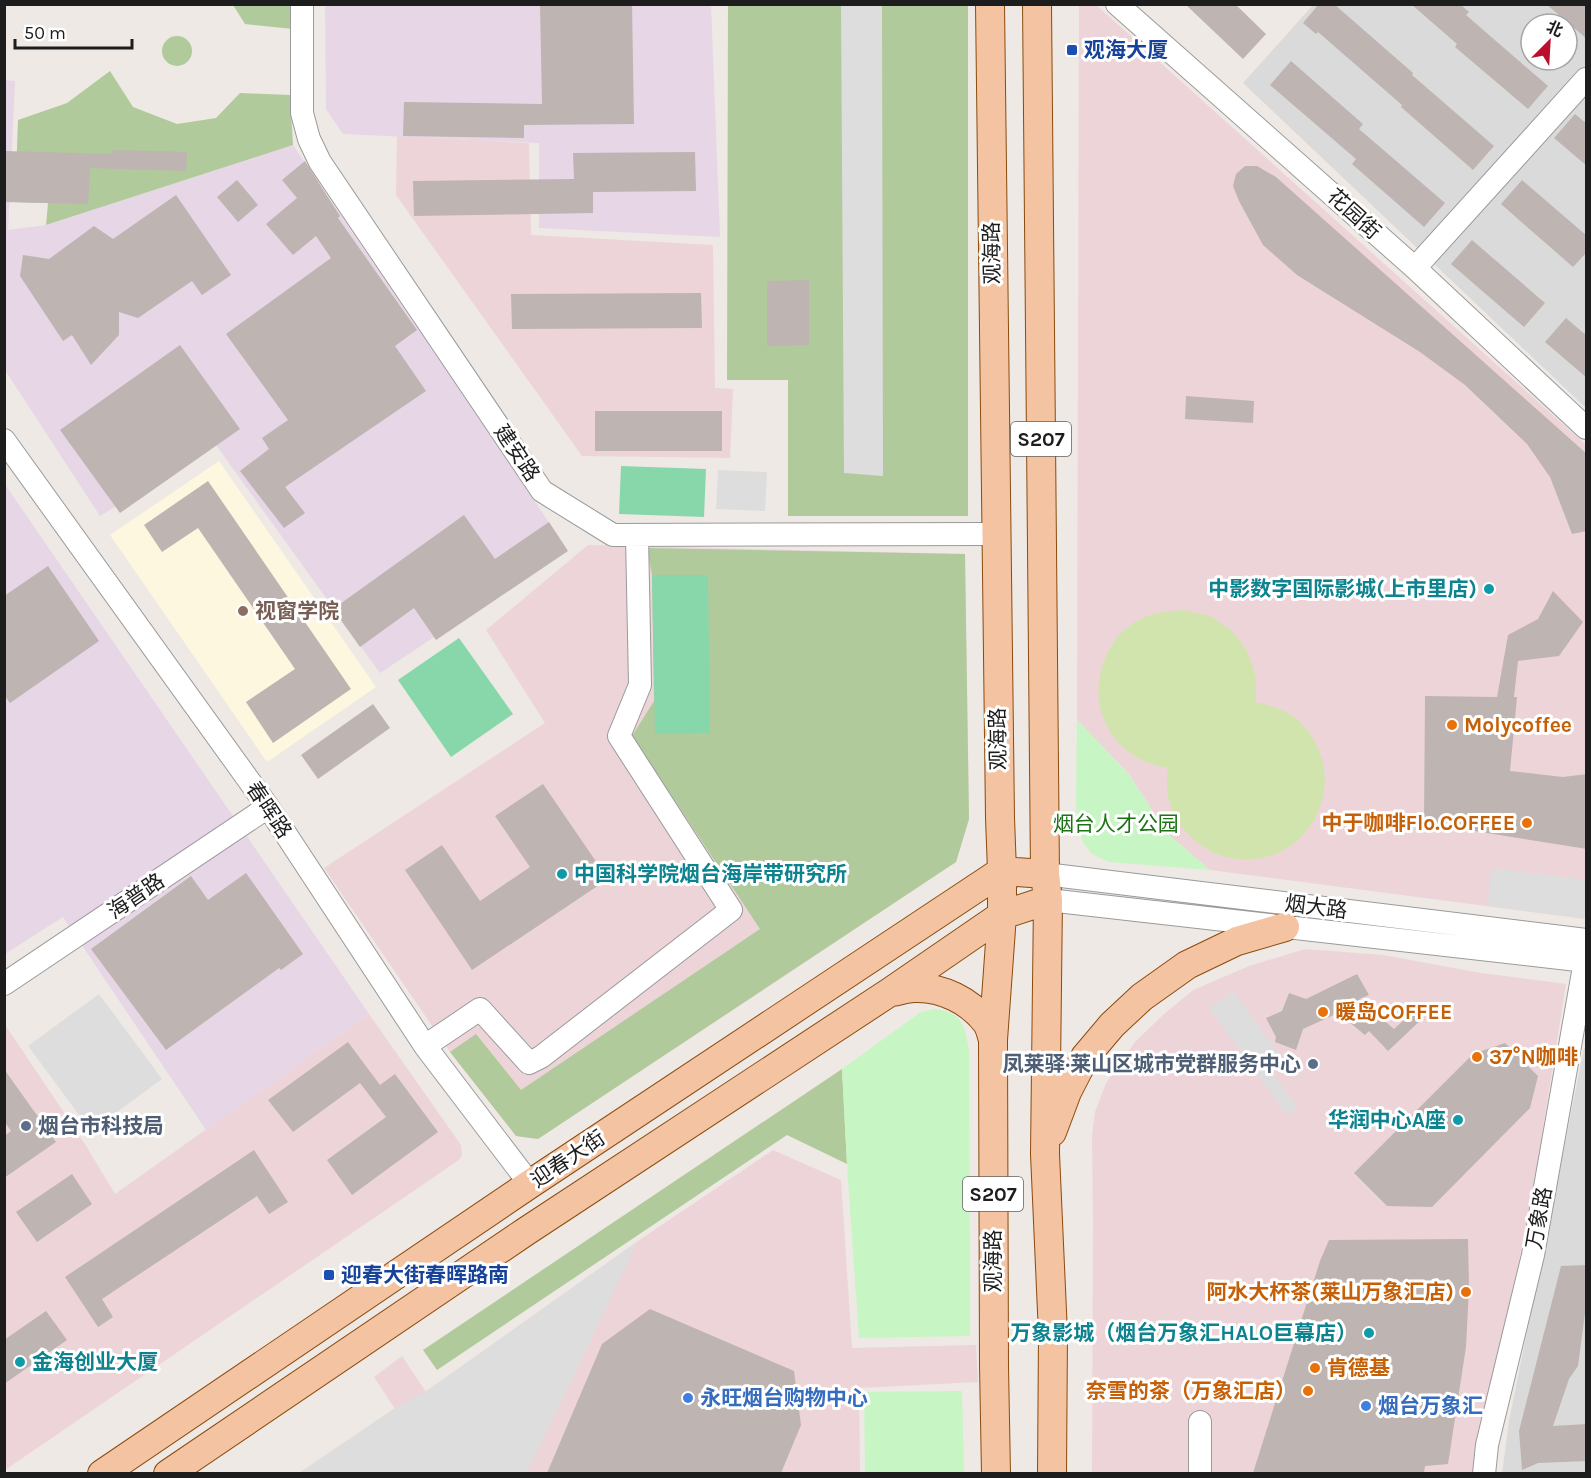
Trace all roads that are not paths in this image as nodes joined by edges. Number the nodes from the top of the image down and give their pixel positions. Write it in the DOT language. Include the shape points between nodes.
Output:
graph roads {
  1 [pos="302,4"];
  2 [pos="990,4"];
  3 [pos="1037,4"];
  4 [pos="1117,4"];
  5 [pos="1587,79"];
  6 [pos="1415,268"];
  7 [pos="1587,428"];
  8 [pos="4,440"];
  9 [pos="996,534"];
  10 [pos="637,536"];
  11 [pos="268,807"];
  12 [pos="1002,871"];
  13 [pos="1046,887"];
  14 [pos="1002,915"];
  15 [pos="1285,927"];
  16 [pos="1586,954"];
  17 [pos="4,984"];
  18 [pos="890,992"];
  19 [pos="993,1040"];
  20 [pos="425,1046"];
  21 [pos="1045,1154"];
  22 [pos="530,1184"];
  23 [pos="1200,1422"];
  24 [pos="102,1473"];
  25 [pos="168,1473"];
  26 [pos="996,1473"];
  27 [pos="1052,1473"];
  28 [pos="1200,1473"];
  29 [pos="1484,1473"];
  1 -- 10 [label="street, 建安路" via="302,113 320,162 542,490 613,535"];
  2 -- 9 [label="main road, 观海路 / S207"];
  3 -- 13 [label="main road, S207"];
  4 -- 6 [label="street, 花园街"];
  5 -- 6 [label="street"];
  6 -- 7 [label="street, 花园街"];
  8 -- 11 [label="street, 春晖路"];
  9 -- 10 [label="street, 建安路"];
  9 -- 12 [label="main road, 观海路 / S207"];
  10 -- 20 [label="street" via="640,685 619,736 731,910 529,1063 480,1009"];
  11 -- 17 [label="street, 海普路"];
  11 -- 20 [label="street, 春晖路"];
  12 -- 13 [label="main road"];
  12 -- 14 [label="main road, 观海路 / S207"];
  12 -- 22 [label="main road, 迎春大街"];
  13 -- 14 [label="main road, 迎春大街"];
  13 -- 15 [label="street, 烟大路"];
  13 -- 16 [label="street, 烟大路"];
  13 -- 21 [label="main road, S207"];
  14 -- 18 [label="main road, 迎春大街"];
  14 -- 19 [label="main road, 观海路 / S207"];
  15 -- 16 [label="street, 烟大路"];
  15 -- 21 [label="main road" via="1238,941 1187,965 1142,997 1112,1025 1085,1057 1067,1092"];
  16 -- 29 [label="street, 万象路" via="1533,1255 1487,1444"];
  18 -- 19 [label="main road" via="915,988 952,995 987,1023"];
  18 -- 25 [label="main road, 迎春大街"];
  19 -- 26 [label="main road, 观海路 / S207"];
  20 -- 22 [label="street, 春晖路"];
  21 -- 27 [label="main road, S207" via="1053,1334"];
  22 -- 24 [label="main road, 迎春大街"];
  23 -- 28 [label="street"];
}
